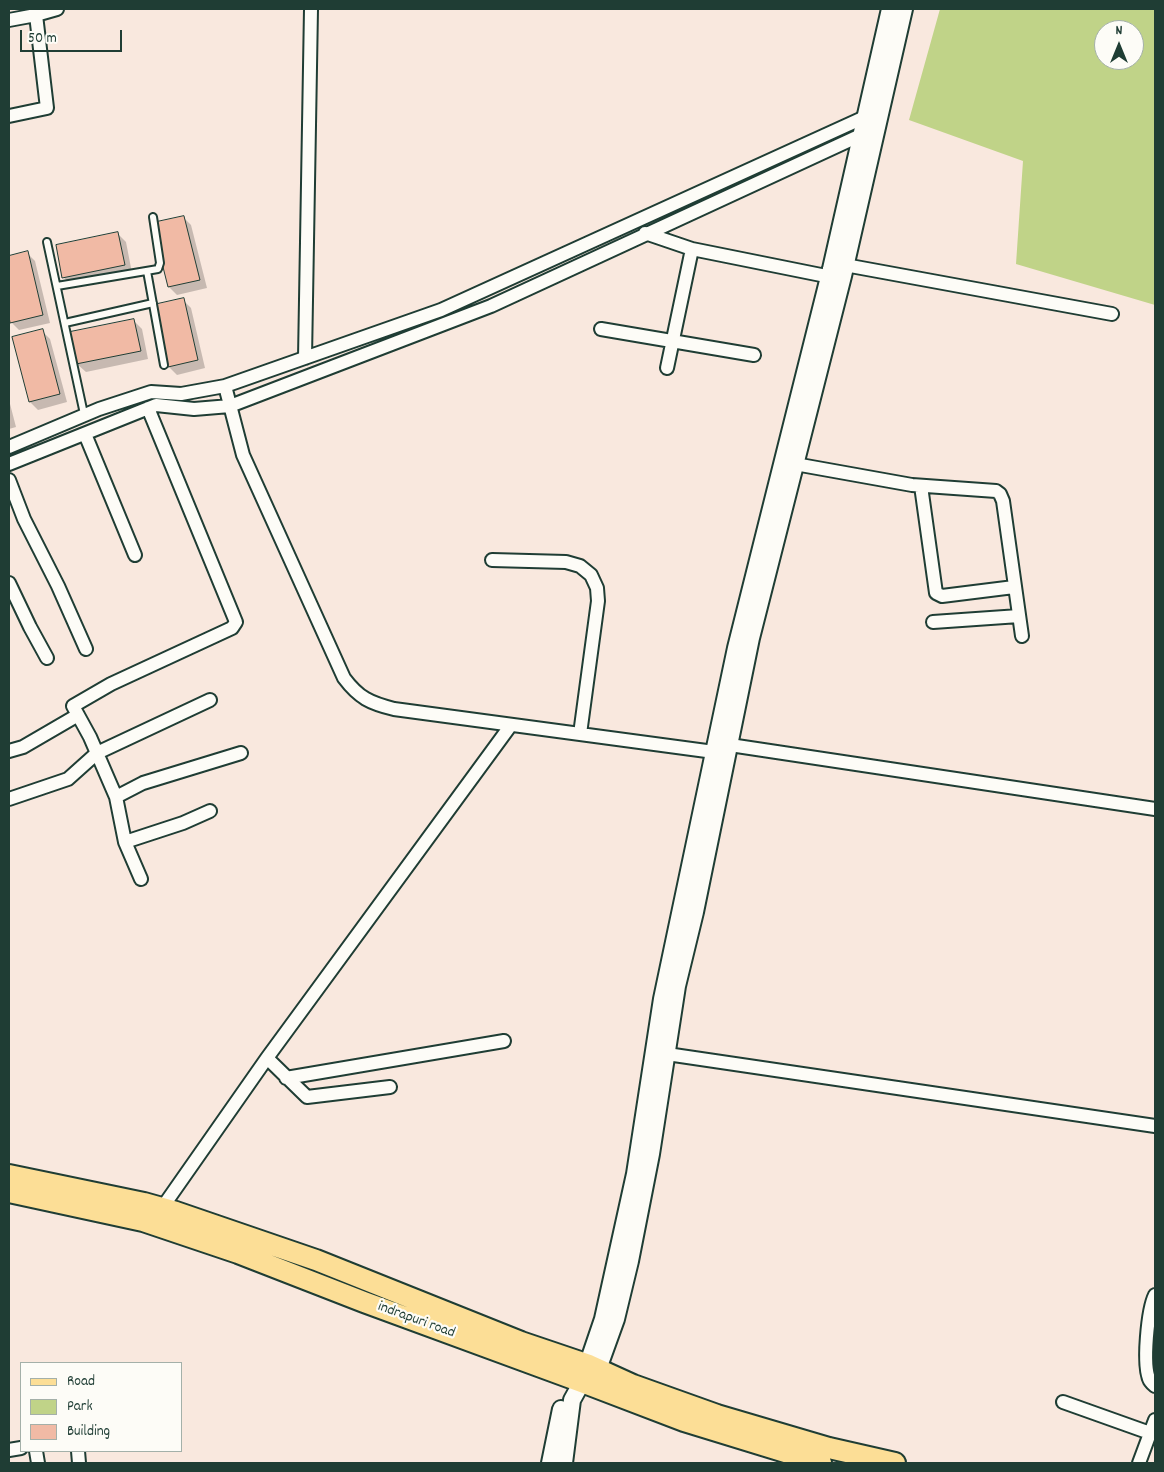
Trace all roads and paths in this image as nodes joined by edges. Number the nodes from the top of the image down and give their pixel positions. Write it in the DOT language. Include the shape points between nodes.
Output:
graph roads {
  1 [pos="57,9"];
  2 [pos="311,9"];
  3 [pos="890,9"];
  4 [pos="904,9"];
  5 [pos="36,15"];
  6 [pos="9,20"];
  7 [pos="9,116"];
  8 [pos="865,116"];
  9 [pos="861,136"];
  10 [pos="153,217"];
  11 [pos="623,225"];
  12 [pos="647,233"];
  13 [pos="47,242"];
  14 [pos="692,249"];
  15 [pos="147,272"];
  16 [pos="839,274"];
  17 [pos="57,286"];
  18 [pos="153,303"];
  19 [pos="1112,314"];
  20 [pos="65,323"];
  21 [pos="601,329"];
  22 [pos="672,341"];
  23 [pos="754,355"];
  24 [pos="305,358"];
  25 [pos="164,365"];
  26 [pos="667,368"];
  27 [pos="225,386"];
  28 [pos="230,406"];
  29 [pos="148,408"];
  30 [pos="84,414"];
  31 [pos="86,434"];
  32 [pos="9,448"];
  33 [pos="9,464"];
  34 [pos="795,464"];
  35 [pos="9,480"];
  36 [pos="921,486"];
  37 [pos="135,555"];
  38 [pos="492,560"];
  39 [pos="763,566"];
  40 [pos="9,583"];
  41 [pos="1014,587"];
  42 [pos="1019,616"];
  43 [pos="933,622"];
  44 [pos="1022,636"];
  45 [pos="86,649"];
  46 [pos="48,658"];
  47 [pos="210,700"];
  48 [pos="78,715"];
  49 [pos="511,725"];
  50 [pos="580,734"];
  51 [pos="730,745"];
  52 [pos="9,751"];
  53 [pos="714,752"];
  54 [pos="241,753"];
  55 [pos="97,754"];
  56 [pos="116,797"];
  57 [pos="9,799"];
  58 [pos="1155,809"];
  59 [pos="210,811"];
  60 [pos="125,842"];
  61 [pos="141,879"];
  62 [pos="504,1041"];
  63 [pos="666,1054"];
  64 [pos="267,1058"];
  65 [pos="286,1078"];
  66 [pos="390,1087"];
  67 [pos="1155,1126"];
  68 [pos="9,1175"];
  69 [pos="9,1192"];
  70 [pos="162,1208"];
  71 [pos="1155,1295"];
  72 [pos="585,1374"];
  73 [pos="1155,1386"];
  74 [pos="1063,1402"];
  75 [pos="1155,1420"];
  76 [pos="1150,1433"];
  77 [pos="550,1463"];
  78 [pos="564,1463"];
  79 [pos="821,1463"];
  80 [pos="895,1463"];
  81 [pos="1139,1463"];
  1 -- 5 [label="street"];
  2 -- 24 [label="street"];
  3 -- 8 [label="street"];
  4 -- 16 [label="street"];
  5 -- 6 [label="street"];
  5 -- 7 [label="street" via="47,108"];
  8 -- 9 [label="street"];
  8 -- 11 [label="street"];
  9 -- 12 [label="street"];
  9 -- 16 [label="street"];
  10 -- 15 [label="lane" via="160,266"];
  11 -- 12 [label="street"];
  11 -- 24 [label="street" via="457,303"];
  12 -- 14 [label="street"];
  12 -- 28 [label="street" via="475,313"];
  13 -- 17 [label="lane"];
  14 -- 16 [label="street"];
  14 -- 22 [label="street"];
  15 -- 17 [label="lane"];
  15 -- 18 [label="lane"];
  16 -- 19 [label="street"];
  16 -- 34 [label="street"];
  16 -- 39 [label="street"];
  17 -- 20 [label="lane"];
  18 -- 20 [label="lane"];
  18 -- 25 [label="lane"];
  20 -- 30 [label="lane"];
  21 -- 22 [label="street"];
  22 -- 23 [label="street"];
  22 -- 26 [label="street"];
  24 -- 27 [label="street"];
  27 -- 28 [label="street"];
  27 -- 30 [label="street" via="181,394 151,392"];
  28 -- 29 [label="street" via="194,409 156,405"];
  28 -- 49 [label="street" via="243,455 344,678 353,691 365,700 394,709"];
  29 -- 31 [label="street"];
  29 -- 48 [label="street" via="236,622 232,628 111,684 73,706"];
  30 -- 32 [label="street"];
  31 -- 33 [label="street"];
  31 -- 37 [label="street"];
  34 -- 36 [label="street"];
  34 -- 39 [label="street"];
  35 -- 45 [label="street" via="24,519"];
  36 -- 41 [label="street" via="1000,494"];
  36 -- 41 [label="street" via="936,593 942,596"];
  38 -- 50 [label="street" via="566,562 591,574 598,602"];
  39 -- 51 [label="street"];
  39 -- 53 [label="street" via="736,648"];
  40 -- 46 [label="street"];
  41 -- 42 [label="street"];
  42 -- 43 [label="street"];
  42 -- 44 [label="street"];
  47 -- 55 [label="street"];
  48 -- 52 [label="street" via="23,747"];
  48 -- 55 [label="street"];
  49 -- 50 [label="street"];
  49 -- 64 [label="street"];
  50 -- 53 [label="street"];
  51 -- 58 [label="street"];
  51 -- 63 [label="street" via="677,986"];
  53 -- 72 [label="street" via="662,999 635,1174 603,1319"];
  54 -- 56 [label="street" via="143,783"];
  55 -- 56 [label="street"];
  55 -- 57 [label="street" via="68,779"];
  56 -- 60 [label="street"];
  59 -- 60 [label="street"];
  60 -- 61 [label="street"];
  62 -- 65 [label="street"];
  63 -- 67 [label="street"];
  63 -- 72 [label="street" via="651,1154 616,1319"];
  64 -- 65 [label="street"];
  64 -- 70 [label="street"];
  65 -- 66 [label="street" via="306,1097"];
  68 -- 70 [label="main road, indrapuri road"];
  69 -- 72 [label="main road, indrapuri road" via="143,1221 364,1302"];
  70 -- 72 [label="main road, indrapuri road" via="316,1260 522,1342"];
  71 -- 73 [label="street" via="1148,1321 1147,1348 1147,1367 1150,1381"];
  72 -- 77 [label="street" via="564,1397"];
  72 -- 78 [label="street" via="572,1400"];
  72 -- 79 [label="main road, indrapuri road" via="684,1421"];
  72 -- 80 [label="main road" via="632,1385 717,1415 828,1448"];
  74 -- 76 [label="street"];
  75 -- 76 [label="street"];
  76 -- 81 [label="street"];
}
